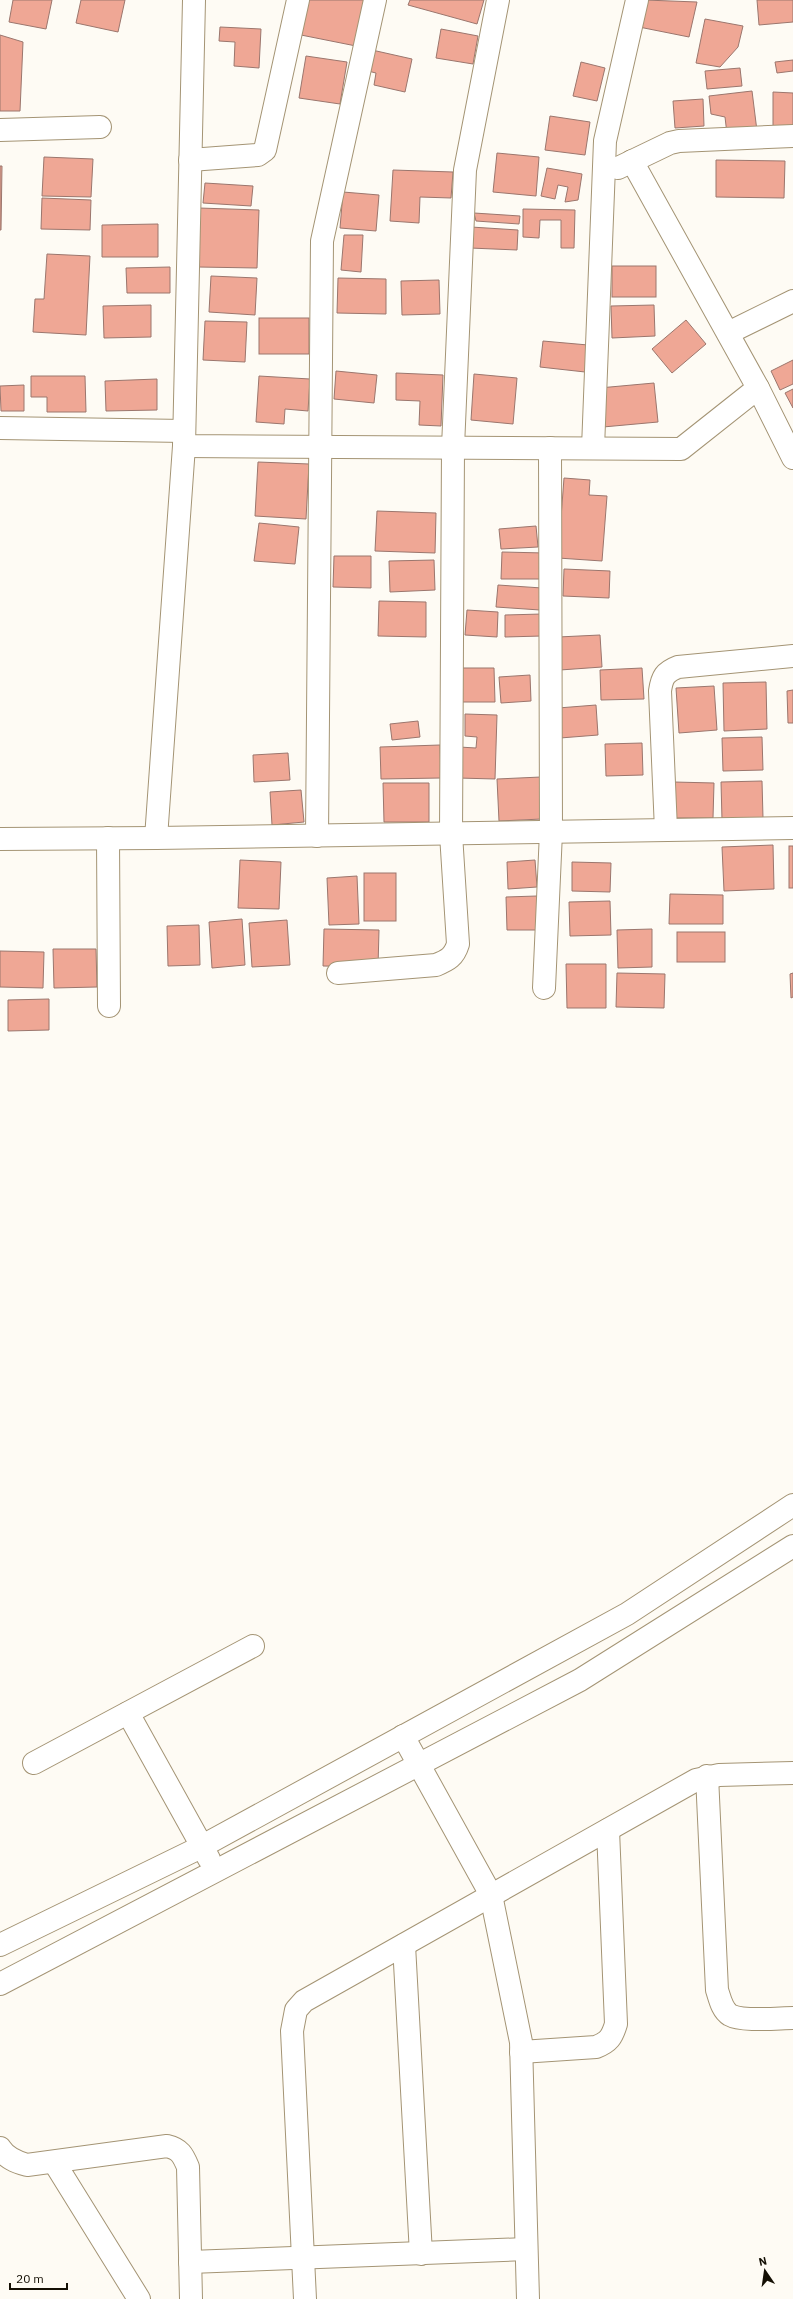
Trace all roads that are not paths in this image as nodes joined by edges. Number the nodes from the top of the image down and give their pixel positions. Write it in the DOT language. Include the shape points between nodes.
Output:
graph roads {
  1 [pos="194,0"];
  2 [pos="298,0"];
  3 [pos="375,0"];
  4 [pos="498,0"];
  5 [pos="637,0"];
  6 [pos="100,127"];
  7 [pos="0,130"];
  8 [pos="793,136"];
  9 [pos="190,160"];
  10 [pos="632,161"];
  11 [pos="603,175"];
  12 [pos="793,301"];
  13 [pos="728,334"];
  14 [pos="758,388"];
  15 [pos="0,428"];
  16 [pos="184,439"];
  17 [pos="321,447"];
  18 [pos="453,447"];
  19 [pos="550,448"];
  20 [pos="592,448"];
  21 [pos="793,458"];
  22 [pos="793,656"];
  23 [pos="793,828"];
  24 [pos="666,830"];
  25 [pos="551,832"];
  26 [pos="451,834"];
  27 [pos="317,836"];
  28 [pos="0,838"];
  29 [pos="108,838"];
  30 [pos="156,838"];
  31 [pos="338,973"];
  32 [pos="544,988"];
  33 [pos="109,1006"];
  34 [pos="793,1505"];
  35 [pos="752,1532"];
  36 [pos="793,1546"];
  37 [pos="772,1559"];
  38 [pos="253,1646"];
  39 [pos="128,1713"];
  40 [pos="403,1736"];
  41 [pos="34,1763"];
  42 [pos="420,1764"];
  43 [pos="793,1773"];
  44 [pos="707,1776"];
  45 [pos="608,1830"];
  46 [pos="202,1847"];
  47 [pos="216,1871"];
  48 [pos="492,1895"];
  49 [pos="0,1945"];
  50 [pos="404,1945"];
  51 [pos="0,1984"];
  52 [pos="793,2018"];
  53 [pos="521,2052"];
  54 [pos="0,2148"];
  55 [pos="54,2162"];
  56 [pos="526,2250"];
  57 [pos="421,2254"];
  58 [pos="303,2259"];
  59 [pos="190,2262"];
  60 [pos="139,2299"];
  61 [pos="191,2299"];
  62 [pos="305,2299"];
  63 [pos="528,2299"];
  1 -- 9 [label="street"];
  2 -- 9 [label="street" via="265,150 258,155"];
  3 -- 17 [label="street" via="322,242"];
  4 -- 18 [label="street" via="465,170"];
  5 -- 11 [label="street" via="605,141"];
  6 -- 7 [label="street"];
  8 -- 10 [label="street" via="679,141"];
  9 -- 16 [label="street"];
  10 -- 11 [label="street"];
  10 -- 13 [label="street"];
  11 -- 20 [label="street"];
  12 -- 13 [label="street"];
  13 -- 14 [label="street"];
  14 -- 20 [label="street" via="681,448"];
  14 -- 21 [label="street"];
  15 -- 16 [label="street"];
  16 -- 17 [label="street"];
  16 -- 30 [label="street"];
  17 -- 18 [label="street"];
  17 -- 27 [label="street"];
  18 -- 19 [label="street"];
  18 -- 26 [label="street"];
  19 -- 20 [label="street"];
  19 -- 25 [label="street"];
  22 -- 24 [label="street" via="678,667 668,671 662,679 660,691"];
  23 -- 24 [label="street"];
  24 -- 25 [label="street"];
  25 -- 26 [label="street"];
  25 -- 32 [label="street"];
  26 -- 27 [label="street"];
  26 -- 31 [label="street" via="458,944 455,953 448,960 436,965"];
  27 -- 30 [label="street"];
  28 -- 29 [label="street"];
  29 -- 30 [label="street"];
  29 -- 33 [label="street"];
  34 -- 35 [label="street"];
  35 -- 37 [label="street"];
  35 -- 40 [label="street" via="628,1614"];
  36 -- 37 [label="street"];
  37 -- 42 [label="street" via="580,1680"];
  38 -- 39 [label="street"];
  39 -- 41 [label="street"];
  39 -- 46 [label="street"];
  40 -- 42 [label="street"];
  40 -- 46 [label="street"];
  42 -- 47 [label="street"];
  42 -- 48 [label="street"];
  43 -- 44 [label="street"];
  44 -- 45 [label="street"];
  44 -- 52 [label="street" via="717,1990 722,2005 730,2015"];
  45 -- 48 [label="street"];
  45 -- 53 [label="street" via="616,2024 613,2035 607,2042 596,2047"];
  46 -- 47 [label="street"];
  46 -- 49 [label="street"];
  47 -- 51 [label="street"];
  48 -- 50 [label="street"];
  48 -- 53 [label="street" via="518,2019"];
  50 -- 57 [label="street"];
  50 -- 58 [label="street" via="304,2001 296,2010 293,2020"];
  53 -- 56 [label="street"];
  54 -- 55 [label="street" via="15,2161 27,2165"];
  55 -- 59 [label="street" via="167,2146 177,2148 188,2167"];
  55 -- 60 [label="street"];
  56 -- 57 [label="street"];
  56 -- 63 [label="street"];
  57 -- 58 [label="street"];
  58 -- 59 [label="street"];
  58 -- 62 [label="street"];
  59 -- 61 [label="street"];
}
